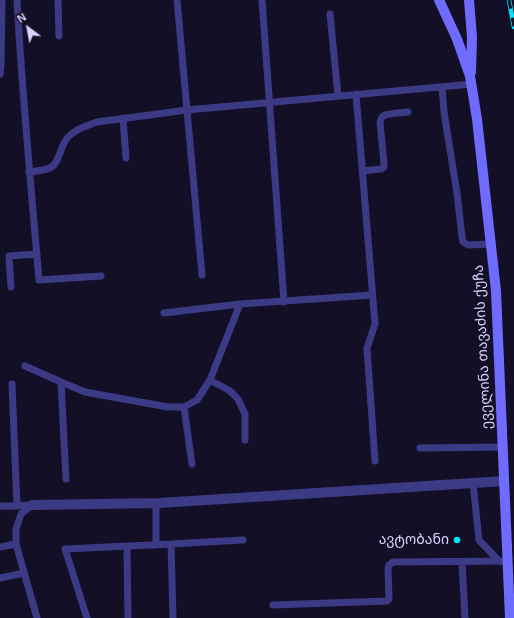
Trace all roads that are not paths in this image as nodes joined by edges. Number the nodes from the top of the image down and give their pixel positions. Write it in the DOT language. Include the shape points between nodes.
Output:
graph roads {
  1 [pos="2,0"];
  2 [pos="17,0"];
  3 [pos="58,0"];
  4 [pos="178,0"];
  5 [pos="262,0"];
  6 [pos="439,0"];
  7 [pos="469,0"];
  8 [pos="330,14"];
  9 [pos="59,36"];
  10 [pos="0,74"];
  11 [pos="471,80"];
  12 [pos="442,87"];
  13 [pos="356,94"];
  14 [pos="338,96"];
  15 [pos="269,102"];
  16 [pos="187,110"];
  17 [pos="408,112"];
  18 [pos="123,118"];
  19 [pos="126,158"];
  20 [pos="362,171"];
  21 [pos="29,172"];
  22 [pos="491,244"];
  23 [pos="37,254"];
  24 [pos="202,275"];
  25 [pos="101,276"];
  26 [pos="10,286"];
  27 [pos="372,295"];
  28 [pos="284,302"];
  29 [pos="240,304"];
  30 [pos="164,313"];
  31 [pos="25,366"];
  32 [pos="210,380"];
  33 [pos="61,382"];
  34 [pos="12,384"];
  35 [pos="184,407"];
  36 [pos="245,440"];
  37 [pos="503,447"];
  38 [pos="420,448"];
  39 [pos="376,461"];
  40 [pos="192,464"];
  41 [pos="66,479"];
  42 [pos="504,481"];
  43 [pos="473,483"];
  44 [pos="156,503"];
  45 [pos="32,505"];
  46 [pos="0,506"];
  47 [pos="17,506"];
  48 [pos="243,540"];
  49 [pos="16,544"];
  50 [pos="171,544"];
  51 [pos="156,545"];
  52 [pos="127,546"];
  53 [pos="0,547"];
  54 [pos="462,562"];
  55 [pos="504,562"];
  56 [pos="24,573"];
  57 [pos="0,578"];
  58 [pos="273,604"];
  59 [pos="37,618"];
  60 [pos="87,618"];
  61 [pos="128,618"];
  62 [pos="173,618"];
  63 [pos="465,618"];
  64 [pos="510,618"];
  1 -- 10 [label="lane"];
  2 -- 21 [label="lane"];
  3 -- 9 [label="lane"];
  4 -- 16 [label="lane"];
  5 -- 15 [label="lane"];
  6 -- 11 [label="main road, ეველინა თავაძის ქუჩა" via="457,39"];
  7 -- 11 [label="main road, ეველინა თავაძის ქუჩა" via="472,37"];
  8 -- 14 [label="lane"];
  11 -- 12 [label="lane"];
  11 -- 22 [label="main road, ეველინა თავაძის ქუჩა"];
  12 -- 13 [label="lane"];
  12 -- 22 [label="lane" via="463,242 468,245"];
  13 -- 14 [label="lane"];
  13 -- 20 [label="lane"];
  14 -- 15 [label="lane"];
  15 -- 16 [label="lane"];
  15 -- 28 [label="lane"];
  16 -- 18 [label="lane"];
  16 -- 24 [label="lane"];
  17 -- 20 [label="lane" via="387,114 381,118 384,167"];
  18 -- 19 [label="lane"];
  18 -- 21 [label="lane" via="97,122 75,131 64,142 53,165 48,169"];
  20 -- 27 [label="lane"];
  21 -- 23 [label="lane"];
  22 -- 37 [label="main road, ეველინა თავაძის ქუჩა" via="496,291"];
  23 -- 25 [label="lane" via="39,280"];
  23 -- 26 [label="lane" via="9,256"];
  27 -- 28 [label="lane"];
  27 -- 39 [label="lane" via="374,324 367,348"];
  28 -- 29 [label="lane"];
  29 -- 30 [label="lane"];
  29 -- 32 [label="lane"];
  31 -- 33 [label="lane"];
  32 -- 35 [label="lane" via="197,400"];
  32 -- 36 [label="lane" via="230,391 238,399 245,414"];
  33 -- 35 [label="lane" via="85,392 168,407"];
  33 -- 41 [label="lane"];
  34 -- 47 [label="lane"];
  35 -- 40 [label="lane"];
  37 -- 38 [label="lane"];
  37 -- 42 [label="main road, ეველინა თავაძის ქუჩა"];
  42 -- 43 [label="street"];
  42 -- 55 [label="main road, ეველინა თავაძის ქუჩა"];
  43 -- 44 [label="street"];
  43 -- 55 [label="lane" via="478,540"];
  44 -- 45 [label="street"];
  44 -- 51 [label="lane"];
  45 -- 47 [label="lane"];
  45 -- 49 [label="lane" via="21,514 16,529"];
  46 -- 47 [label="lane"];
  48 -- 50 [label="lane"];
  49 -- 53 [label="lane"];
  49 -- 56 [label="lane"];
  50 -- 51 [label="lane"];
  50 -- 62 [label="lane"];
  51 -- 52 [label="lane"];
  52 -- 60 [label="lane" via="65,549"];
  52 -- 61 [label="lane"];
  54 -- 55 [label="lane"];
  54 -- 58 [label="lane" via="389,564 387,601"];
  54 -- 63 [label="lane"];
  55 -- 64 [label="main road, ეველინა თავაძის ქუჩა"];
  56 -- 57 [label="lane"];
  56 -- 59 [label="lane"];
}
